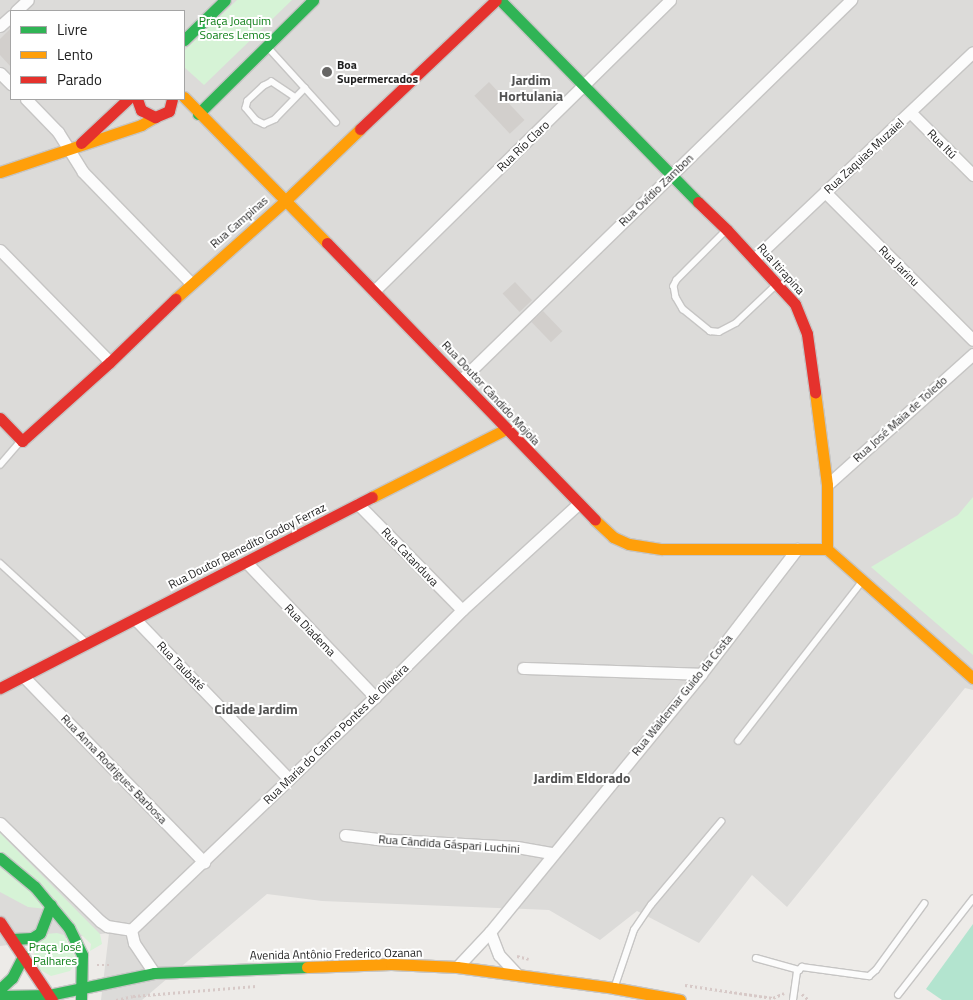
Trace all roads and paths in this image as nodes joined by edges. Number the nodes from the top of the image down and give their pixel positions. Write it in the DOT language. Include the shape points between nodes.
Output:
graph roads {
  1 [pos="28,0"];
  2 [pos="225,0"];
  3 [pos="313,0"];
  4 [pos="498,0"];
  5 [pos="670,0"];
  6 [pos="851,0"];
  7 [pos="17,10"];
  8 [pos="10,17"];
  9 [pos="0,26"];
  10 [pos="185,39"];
  11 [pos="266,45"];
  12 [pos="973,52"];
  13 [pos="0,73"];
  14 [pos="10,83"];
  15 [pos="583,87"];
  16 [pos="305,88"];
  17 [pos="294,97"];
  18 [pos="185,98"];
  19 [pos="27,100"];
  20 [pos="127,100"];
  21 [pos="137,100"];
  22 [pos="172,100"];
  23 [pos="910,113"];
  24 [pos="198,114"];
  25 [pos="160,116"];
  26 [pos="336,122"];
  27 [pos="74,147"];
  28 [pos="0,172"];
  29 [pos="973,175"];
  30 [pos="671,176"];
  31 [pos="825,192"];
  32 [pos="286,200"];
  33 [pos="727,230"];
  34 [pos="0,250"];
  35 [pos="754,259"];
  36 [pos="191,283"];
  37 [pos="778,283"];
  38 [pos="374,291"];
  39 [pos="973,340"];
  40 [pos="973,354"];
  41 [pos="110,362"];
  42 [pos="461,380"];
  43 [pos="0,418"];
  44 [pos="506,429"];
  45 [pos="22,441"];
  46 [pos="0,465"];
  47 [pos="827,485"];
  48 [pos="358,504"];
  49 [pos="578,504"];
  50 [pos="797,549"];
  51 [pos="827,549"];
  52 [pos="246,562"];
  53 [pos="0,563"];
  54 [pos="863,580"];
  55 [pos="462,610"];
  56 [pos="135,619"];
  57 [pos="86,642"];
  58 [pos="522,668"];
  59 [pos="701,674"];
  60 [pos="23,676"];
  61 [pos="973,678"];
  62 [pos="0,688"];
  63 [pos="375,697"];
  64 [pos="738,741"];
  65 [pos="289,779"];
  66 [pos="0,822"];
  67 [pos="721,822"];
  68 [pos="345,835"];
  69 [pos="552,853"];
  70 [pos="0,858"];
  71 [pos="204,862"];
  72 [pos="973,899"];
  73 [pos="924,904"];
  74 [pos="52,905"];
  75 [pos="0,922"];
  76 [pos="131,930"];
  77 [pos="490,932"];
  78 [pos="12,939"];
  79 [pos="23,956"];
  80 [pos="756,958"];
  81 [pos="457,967"];
  82 [pos="799,970"];
  83 [pos="154,974"];
  84 [pos="521,977"];
  85 [pos="263,986"];
  86 [pos="614,988"];
  87 [pos="0,989"];
  88 [pos="81,994"];
  89 [pos="898,995"];
  90 [pos="0,996"];
  91 [pos="51,997"];
  92 [pos="116,1000"];
  93 [pos="680,1000"];
  94 [pos="793,1000"];
  1 -- 7 [label="street"];
  2 -- 10 [label="street"];
  3 -- 11 [label="street"];
  4 -- 15 [label="street, Rua Itirapina"];
  4 -- 32 [label="street, Rua Campinas"];
  5 -- 15 [label="street, Rua Río Claro"];
  6 -- 30 [label="street, Rua Ovídio Zambon"];
  8 -- 9 [label="street"];
  11 -- 16 [label="lane"];
  11 -- 24 [label="street"];
  12 -- 23 [label="street, Rua Zaquias Muzaiel"];
  13 -- 14 [label="street"];
  15 -- 30 [label="street, Rua Itirapina"];
  15 -- 38 [label="street, Rua Río Claro"];
  16 -- 17 [label="lane"];
  16 -- 26 [label="lane"];
  17 -- 17 [label="lane" via="275,119 264,124 246,108 248,101 272,82"];
  18 -- 24 [label="street, Rua Doutor Cândido Mojola"];
  19 -- 27 [label="street"];
  20 -- 27 [label="street"];
  21 -- 25 [label="street" via="141,110 150,116"];
  22 -- 25 [label="street" via="171,106"];
  23 -- 29 [label="street, Rua Itú"];
  23 -- 31 [label="street, Rua Zaquias Muzaiel"];
  24 -- 25 [label="street"];
  24 -- 32 [label="street, Rua Doutor Cândido Mojola"];
  25 -- 27 [label="street"];
  27 -- 28 [label="street"];
  27 -- 36 [label="street" via="83,172"];
  30 -- 33 [label="street, Rua Itirapina"];
  30 -- 42 [label="street, Rua Ovídio Zambon"];
  31 -- 35 [label="street, Rua Zaquias Muzaiel"];
  31 -- 39 [label="street, Rua Jarinu"];
  32 -- 36 [label="street, Rua Campinas"];
  32 -- 38 [label="street, Rua Doutor Cândido Mojola"];
  33 -- 35 [label="street, Rua Itirapina"];
  33 -- 37 [label="lane" via="676,280 676,297 683,309 710,331 720,332 736,323"];
  34 -- 41 [label="street"];
  35 -- 37 [label="street, Rua Itirapina"];
  36 -- 41 [label="street, Rua Campinas"];
  37 -- 47 [label="street, Rua Itirapina" via="795,304 807,334"];
  38 -- 42 [label="street, Rua Doutor Cândido Mojola"];
  40 -- 47 [label="street, Rua José Maia de Toledo"];
  41 -- 45 [label="street, Rua Campinas"];
  42 -- 44 [label="street, Rua Doutor Cândido Mojola"];
  43 -- 45 [label="street"];
  44 -- 48 [label="street, Rua Doutor Benedito Godoy Ferraz"];
  44 -- 49 [label="street, Rua Doutor Cândido Mojola"];
  45 -- 46 [label="lane, Rua Campinas"];
  47 -- 51 [label="street, Rua Itirapina"];
  48 -- 52 [label="street, Rua Doutor Benedito Godoy Ferraz"];
  48 -- 55 [label="street, Rua Catanduva"];
  49 -- 50 [label="street, Rua Doutor Cândido Mojola" via="614,538 647,547"];
  49 -- 55 [label="street, Rua Maria do Carmo Pontes de Oliveira"];
  50 -- 51 [label="street, Rua Doutor Cândido Mojola"];
  50 -- 59 [label="street, Rua Waldemar Guido da Costa"];
  51 -- 54 [label="street"];
  52 -- 56 [label="street, Rua Doutor Benedito Godoy Ferraz"];
  52 -- 63 [label="street, Rua Diadema"];
  53 -- 57 [label="lane"];
  54 -- 61 [label="street"];
  54 -- 64 [label="lane"];
  55 -- 63 [label="street, Rua Maria do Carmo Pontes de Oliveira"];
  56 -- 57 [label="street, Rua Doutor Benedito Godoy Ferraz"];
  56 -- 65 [label="street, Rua Taubaté"];
  57 -- 60 [label="street, Rua Doutor Benedito Godoy Ferraz"];
  58 -- 59 [label="street"];
  59 -- 69 [label="street, Rua Waldemar Guido da Costa"];
  60 -- 62 [label="street, Rua Doutor Benedito Godoy Ferraz"];
  60 -- 71 [label="street, Rua Anna Rodrigues Barbosa"];
  63 -- 65 [label="street, Rua Maria do Carmo Pontes de Oliveira"];
  65 -- 71 [label="street, Rua Maria do Carmo Pontes de Oliveira"];
  66 -- 76 [label="street" via="100,921 107,926"];
  67 -- 86 [label="lane" via="634,930"];
  68 -- 69 [label="street, Rua Cândida Gáspari Luchini" via="517,847"];
  69 -- 77 [label="street, Rua Waldemar Guido da Costa"];
  70 -- 74 [label="street"];
  71 -- 76 [label="street, Rua Maria do Carmo Pontes de Oliveira"];
  72 -- 89 [label="lane"];
  73 -- 82 [label="lane" via="876,970 868,976 806,967"];
  74 -- 78 [label="street" via="40,933 32,938"];
  74 -- 88 [label="street" via="69,928 82,955"];
  75 -- 78 [label="street"];
  76 -- 83 [label="street" via="134,943"];
  77 -- 81 [label="street, Rua Waldemar Guido da Costa"];
  77 -- 84 [label="street" via="499,955"];
  78 -- 79 [label="street"];
  79 -- 87 [label="street" via="12,978"];
  79 -- 91 [label="street"];
  80 -- 82 [label="lane"];
  81 -- 83 [label="street, Avenida Antônio Frederico Ozanan" via="372,964"];
  81 -- 84 [label="street, Avenida Antônio Frederico Ozanan"];
  82 -- 94 [label="lane"];
  83 -- 88 [label="street, Avenida Antônio Frederico Ozanan"];
  84 -- 86 [label="street, Avenida Antônio Frederico Ozanan"];
  85 -- 92 [label="path"];
  86 -- 93 [label="street, Avenida Antônio Frederico Ozanan"];
  88 -- 91 [label="street, Avenida Antônio Frederico Ozanan"];
  90 -- 91 [label="street"];
}
